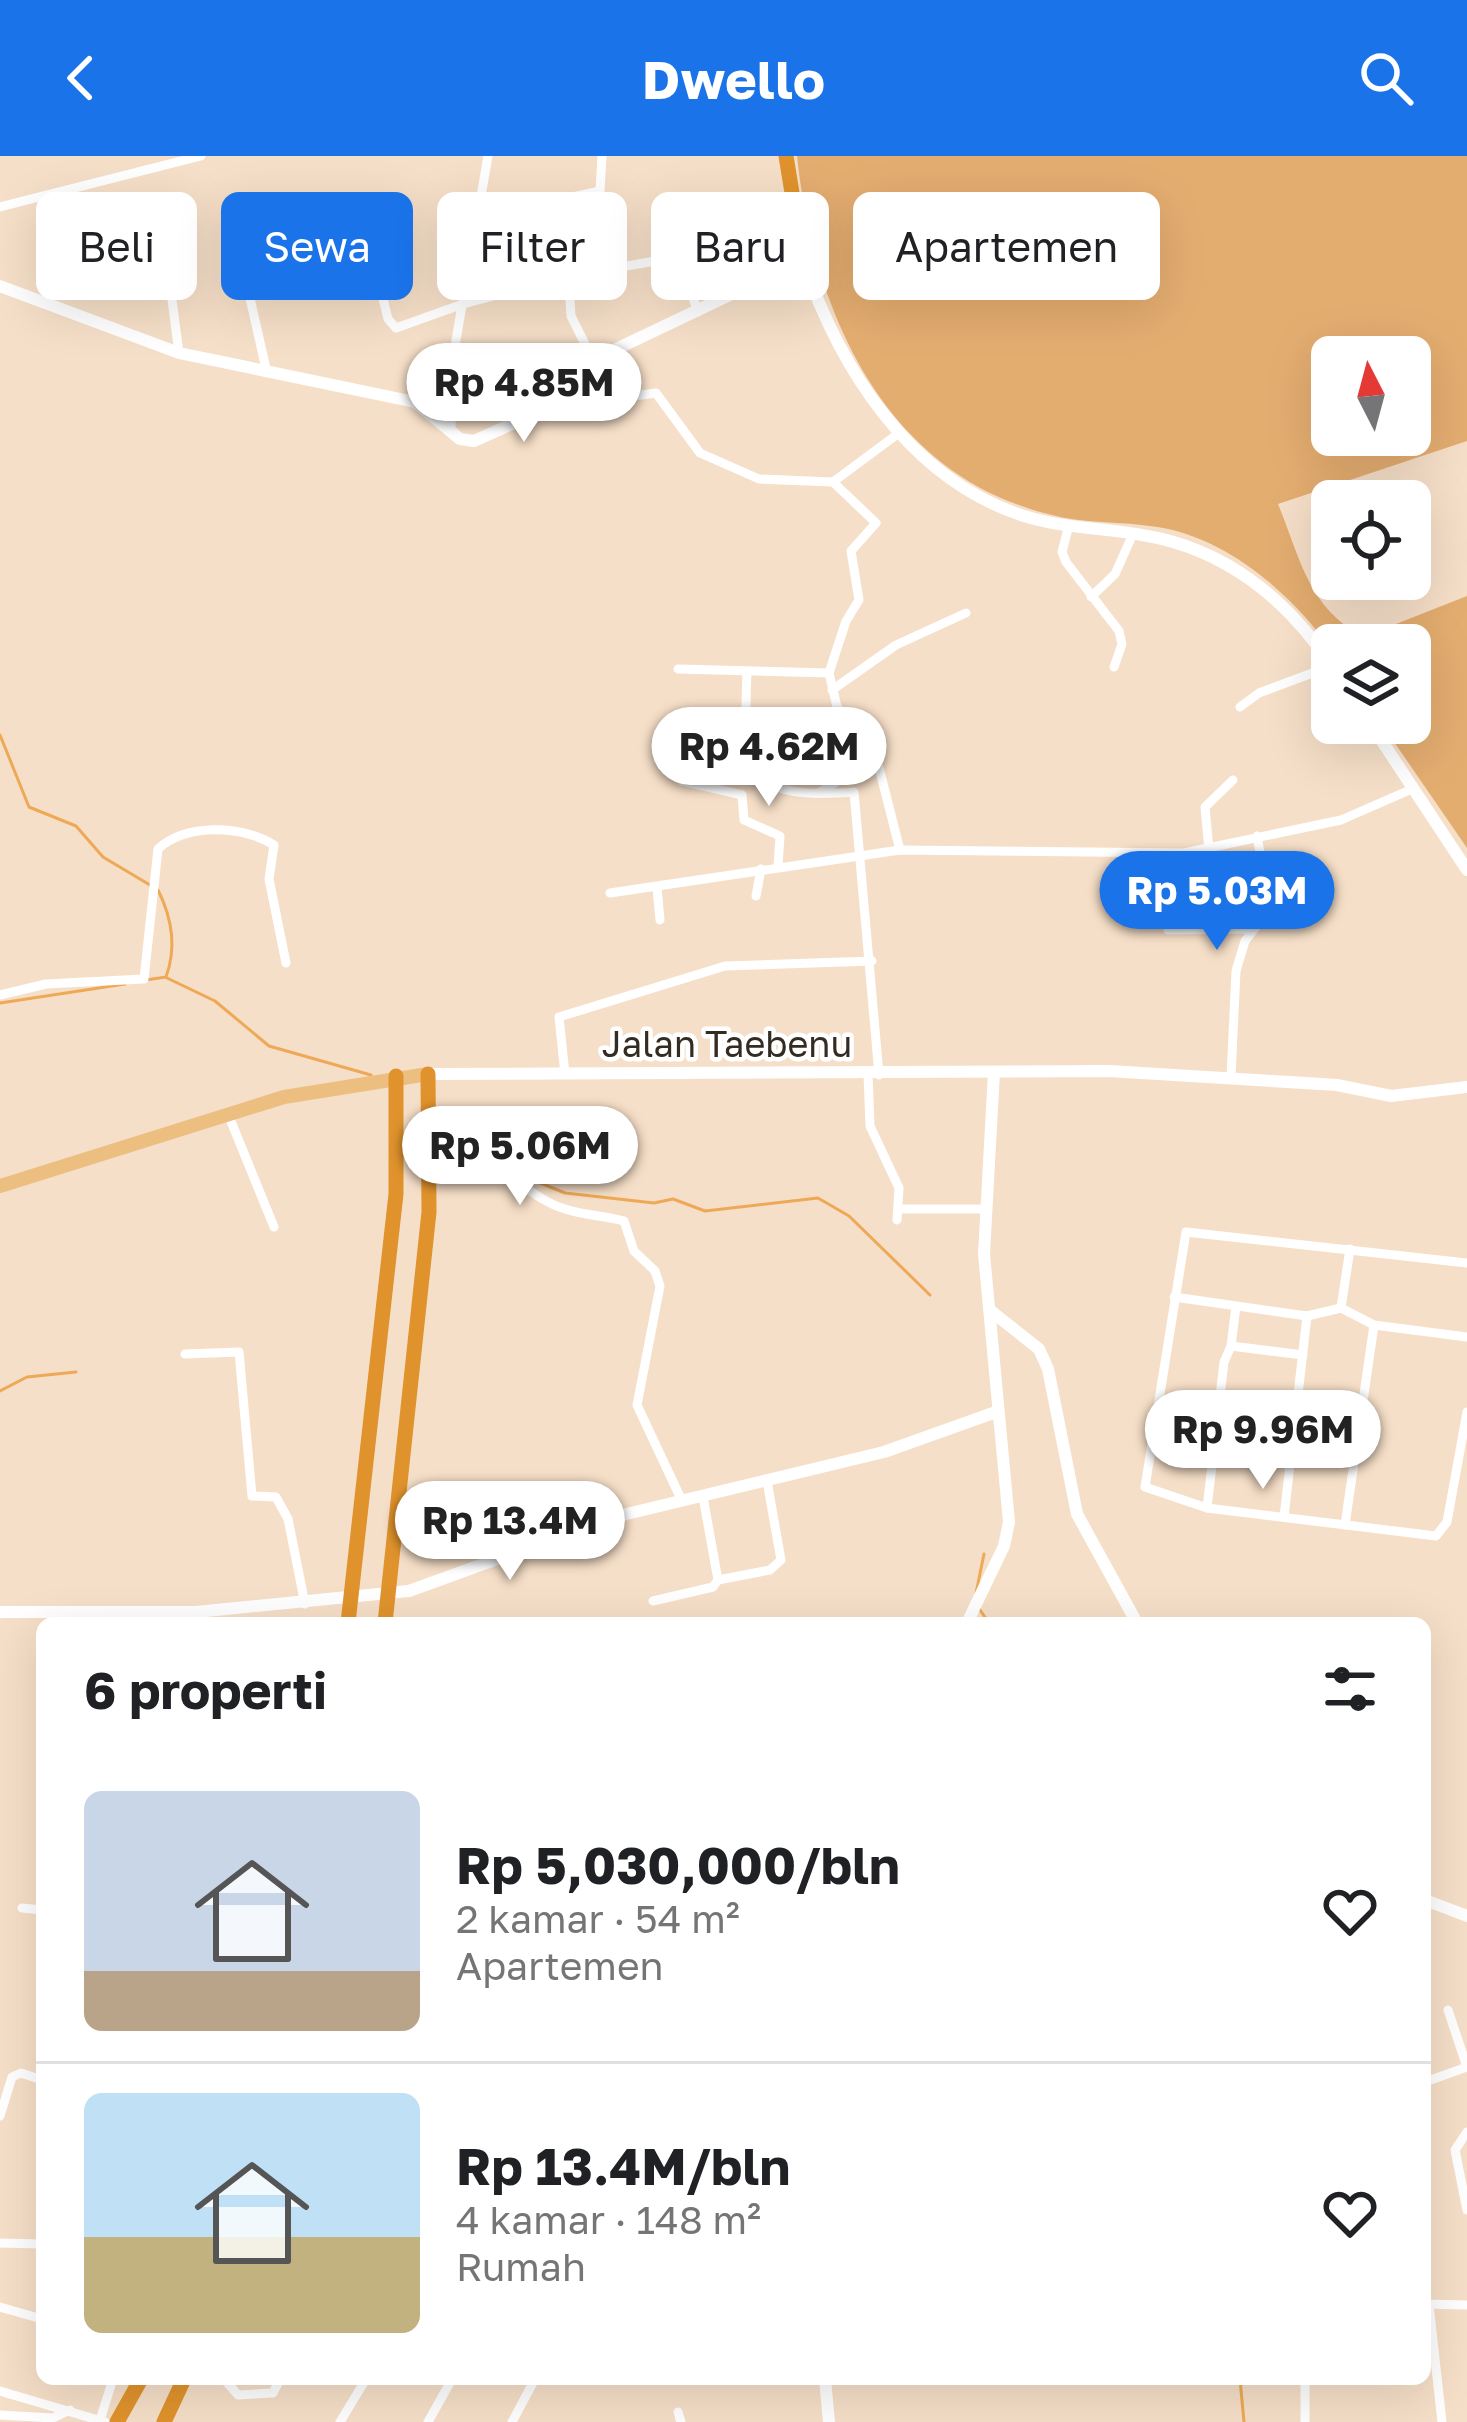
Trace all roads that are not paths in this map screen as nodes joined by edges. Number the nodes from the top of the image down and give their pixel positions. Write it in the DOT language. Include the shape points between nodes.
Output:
graph roads {
  1 [pos="201,156"];
  2 [pos="488,156"];
  3 [pos="602,156"];
  4 [pos="786,156"];
  5 [pos="172,159"];
  6 [pos="597,192"];
  7 [pos="792,192"];
  8 [pos="0,207"];
  9 [pos="627,266"];
  10 [pos="0,286"];
  11 [pos="172,300"];
  12 [pos="250,300"];
  13 [pos="385,300"];
  14 [pos="478,300"];
  15 [pos="571,300"];
  16 [pos="722,300"];
  17 [pos="819,300"];
  18 [pos="463,304"];
  19 [pos="698,312"];
  20 [pos="179,353"];
  21 [pos="590,361"];
  22 [pos="267,373"];
  23 [pos="451,429"];
  24 [pos="899,433"];
  25 [pos="832,482"];
  26 [pos="1069,525"];
  27 [pos="1132,534"];
  28 [pos="1091,597"];
  29 [pos="966,613"];
  30 [pos="1311,638"];
  31 [pos="1114,667"];
  32 [pos="678,669"];
  33 [pos="747,672"];
  34 [pos="830,674"];
  35 [pos="1311,674"];
  36 [pos="832,689"];
  37 [pos="1240,707"];
  38 [pos="1383,744"];
  39 [pos="877,758"];
  40 [pos="1233,780"];
  41 [pos="682,781"];
  42 [pos="1412,789"];
  43 [pos="814,796"];
  44 [pos="1257,836"];
  45 [pos="900,850"];
  46 [pos="1209,850"];
  47 [pos="862,854"];
  48 [pos="1161,854"];
  49 [pos="778,866"];
  50 [pos="761,869"];
  51 [pos="1467,870"];
  52 [pos="657,888"];
  53 [pos="610,893"];
  54 [pos="756,896"];
  55 [pos="660,920"];
  56 [pos="1252,929"];
  57 [pos="872,961"];
  58 [pos="286,963"];
  59 [pos="0,995"];
  60 [pos="994,1072"];
  61 [pos="428,1073"];
  62 [pos="566,1074"];
  63 [pos="873,1075"];
  64 [pos="389,1077"];
  65 [pos="1231,1077"];
  66 [pos="1467,1087"];
  67 [pos="227,1114"];
  68 [pos="429,1145"];
  69 [pos="0,1186"];
  70 [pos="987,1209"];
  71 [pos="274,1228"];
  72 [pos="1350,1249"];
  73 [pos="1467,1263"];
  74 [pos="1174,1297"];
  75 [pos="1236,1306"];
  76 [pos="1341,1308"];
  77 [pos="991,1311"];
  78 [pos="1307,1316"];
  79 [pos="1374,1325"];
  80 [pos="1467,1337"];
  81 [pos="1232,1346"];
  82 [pos="185,1354"];
  83 [pos="1303,1355"];
  84 [pos="996,1412"];
  85 [pos="1467,1413"];
  86 [pos="766,1481"];
  87 [pos="703,1497"];
  88 [pos="682,1501"];
  89 [pos="1207,1508"];
  90 [pos="1283,1517"];
  91 [pos="1345,1525"];
  92 [pos="718,1580"];
  93 [pos="387,1594"];
  94 [pos="349,1599"];
  95 [pos="653,1601"];
  96 [pos="305,1604"];
  97 [pos="0,1612"];
  98 [pos="348,1617"];
  99 [pos="385,1617"];
  100 [pos="969,1617"];
  101 [pos="1134,1617"];
  102 [pos="1431,1902"];
  103 [pos="22,1908"];
  104 [pos="36,1909"];
  105 [pos="1467,1916"];
  106 [pos="1448,2009"];
  107 [pos="36,2078"];
  108 [pos="1431,2080"];
  109 [pos="0,2116"];
  110 [pos="1467,2132"];
  111 [pos="1467,2210"];
  112 [pos="0,2243"];
  113 [pos="36,2245"];
  114 [pos="1431,2304"];
  115 [pos="1467,2306"];
  116 [pos="0,2307"];
  117 [pos="36,2317"];
  118 [pos="1431,2335"];
  119 [pos="112,2385"];
  120 [pos="135,2385"];
  121 [pos="181,2385"];
  122 [pos="229,2385"];
  123 [pos="277,2385"];
  124 [pos="362,2385"];
  125 [pos="449,2385"];
  126 [pos="532,2385"];
  127 [pos="826,2385"];
  128 [pos="1305,2385"];
  129 [pos="0,2391"];
  130 [pos="70,2410"];
  131 [pos="0,2415"];
  132 [pos="107,2421"];
  133 [pos="164,2422"];
  134 [pos="340,2422"];
  135 [pos="428,2422"];
  136 [pos="512,2422"];
  137 [pos="830,2422"];
  138 [pos="1305,2422"];
  139 [pos="1442,2422"];
  1 -- 5 [label="street"];
  2 -- 18 [label="street"];
  3 -- 6 [label="street"];
  4 -- 7 [label="highway"];
  5 -- 8 [label="street"];
  9 -- 19 [label="street" via="674,258"];
  10 -- 20 [label="street"];
  11 -- 20 [label="street"];
  12 -- 22 [label="street"];
  13 -- 18 [label="street" via="392,326 408,327"];
  14 -- 18 [label="street"];
  15 -- 21 [label="street"];
  16 -- 19 [label="street"];
  17 -- 24 [label="street" via="842,356"];
  18 -- 23 [label="street"];
  19 -- 21 [label="street"];
  20 -- 22 [label="street"];
  21 -- 23 [label="street" via="488,438 460,440"];
  21 -- 25 [label="street" via="615,397 660,395 700,454 717,465 772,481"];
  22 -- 23 [label="street" via="415,402"];
  24 -- 25 [label="street"];
  24 -- 26 [label="street" via="994,503"];
  25 -- 34 [label="street" via="876,523 851,551 860,600"];
  26 -- 27 [label="street"];
  26 -- 28 [label="street" via="1062,552"];
  27 -- 28 [label="street" via="1115,574"];
  27 -- 30 [label="street" via="1177,542 1259,584"];
  28 -- 31 [label="street" via="1119,632"];
  29 -- 36 [label="street" via="896,645"];
  32 -- 33 [label="street"];
  33 -- 34 [label="street"];
  33 -- 43 [label="street" via="748,758 787,794"];
  34 -- 36 [label="street"];
  35 -- 37 [label="street"];
  36 -- 39 [label="street"];
  38 -- 42 [label="street"];
  39 -- 43 [label="street"];
  39 -- 45 [label="street"];
  40 -- 46 [label="street" via="1204,807"];
  41 -- 49 [label="street" via="742,795 744,820 780,836"];
  42 -- 44 [label="street" via="1341,820"];
  42 -- 51 [label="street"];
  43 -- 47 [label="street" via="854,792"];
  44 -- 46 [label="street"];
  44 -- 56 [label="street" via="1270,909"];
  45 -- 47 [label="street"];
  45 -- 48 [label="street"];
  46 -- 48 [label="street"];
  47 -- 49 [label="street"];
  47 -- 57 [label="street"];
  48 -- 56 [label="street" via="1168,930"];
  49 -- 50 [label="street"];
  50 -- 52 [label="street"];
  50 -- 54 [label="street"];
  52 -- 53 [label="street"];
  52 -- 55 [label="street"];
  56 -- 65 [label="street" via="1233,988"];
  57 -- 62 [label="street" via="725,966 559,1017"];
  57 -- 63 [label="street"];
  58 -- 59 [label="street" via="273,916 272,842 218,830 179,836 158,849 146,977"];
  60 -- 63 [label="street, Jalan Taebenu"];
  60 -- 65 [label="street, Jalan Taebenu"];
  60 -- 70 [label="street"];
  61 -- 62 [label="street, Jalan Taebenu"];
  61 -- 64 [label="main road, Jalan Taebenu"];
  61 -- 68 [label="highway"];
  62 -- 63 [label="street, Jalan Taebenu"];
  63 -- 70 [label="street" via="870,1126 896,1179 898,1214"];
  64 -- 67 [label="main road, Jalan Taebenu"];
  64 -- 94 [label="highway" via="396,1193"];
  65 -- 66 [label="street, Jalan Taebenu" via="1391,1096"];
  67 -- 69 [label="main road, Jalan Taebenu"];
  67 -- 71 [label="street"];
  68 -- 88 [label="street" via="489,1156 549,1203 624,1221 660,1286 640,1419"];
  68 -- 93 [label="highway" via="425,1257"];
  70 -- 77 [label="street"];
  72 -- 73 [label="street"];
  72 -- 74 [label="street" via="1186,1232"];
  72 -- 76 [label="street"];
  74 -- 75 [label="street"];
  74 -- 89 [label="street" via="1144,1482 1149,1492"];
  75 -- 78 [label="street"];
  75 -- 81 [label="street"];
  76 -- 78 [label="street"];
  76 -- 79 [label="street"];
  77 -- 84 [label="street"];
  77 -- 101 [label="street" via="1039,1349 1077,1514"];
  78 -- 83 [label="street"];
  79 -- 80 [label="street"];
  79 -- 91 [label="street"];
  81 -- 83 [label="street"];
  81 -- 89 [label="street"];
  82 -- 96 [label="street" via="239,1352 252,1496 276,1497 285,1511"];
  83 -- 90 [label="street"];
  84 -- 86 [label="street"];
  84 -- 100 [label="street" via="1008,1534"];
  85 -- 91 [label="street" via="1443,1532"];
  86 -- 87 [label="street"];
  86 -- 92 [label="street" via="779,1567"];
  87 -- 88 [label="street"];
  87 -- 92 [label="street"];
  88 -- 93 [label="street"];
  89 -- 90 [label="street"];
  90 -- 91 [label="street"];
  92 -- 95 [label="street"];
  93 -- 94 [label="street"];
  93 -- 99 [label="highway"];
  94 -- 96 [label="street"];
  94 -- 98 [label="highway"];
  96 -- 97 [label="street"];
  102 -- 105 [label="street"];
  103 -- 104 [label="street"];
  106 -- 108 [label="street" via="1467,2066"];
  107 -- 109 [label="street" via="12,2077"];
  110 -- 111 [label="street" via="1455,2150"];
  112 -- 113 [label="street"];
  114 -- 115 [label="street"];
  116 -- 117 [label="street"];
  118 -- 139 [label="street"];
  119 -- 132 [label="street"];
  120 -- 132 [label="highway"];
  121 -- 133 [label="highway"];
  122 -- 123 [label="street" via="260,2398"];
  124 -- 134 [label="street"];
  125 -- 135 [label="street"];
  126 -- 136 [label="street"];
  127 -- 137 [label="street"];
  128 -- 138 [label="street"];
  129 -- 130 [label="street"];
  130 -- 131 [label="street" via="53,2418"];
  130 -- 132 [label="street"];
}
